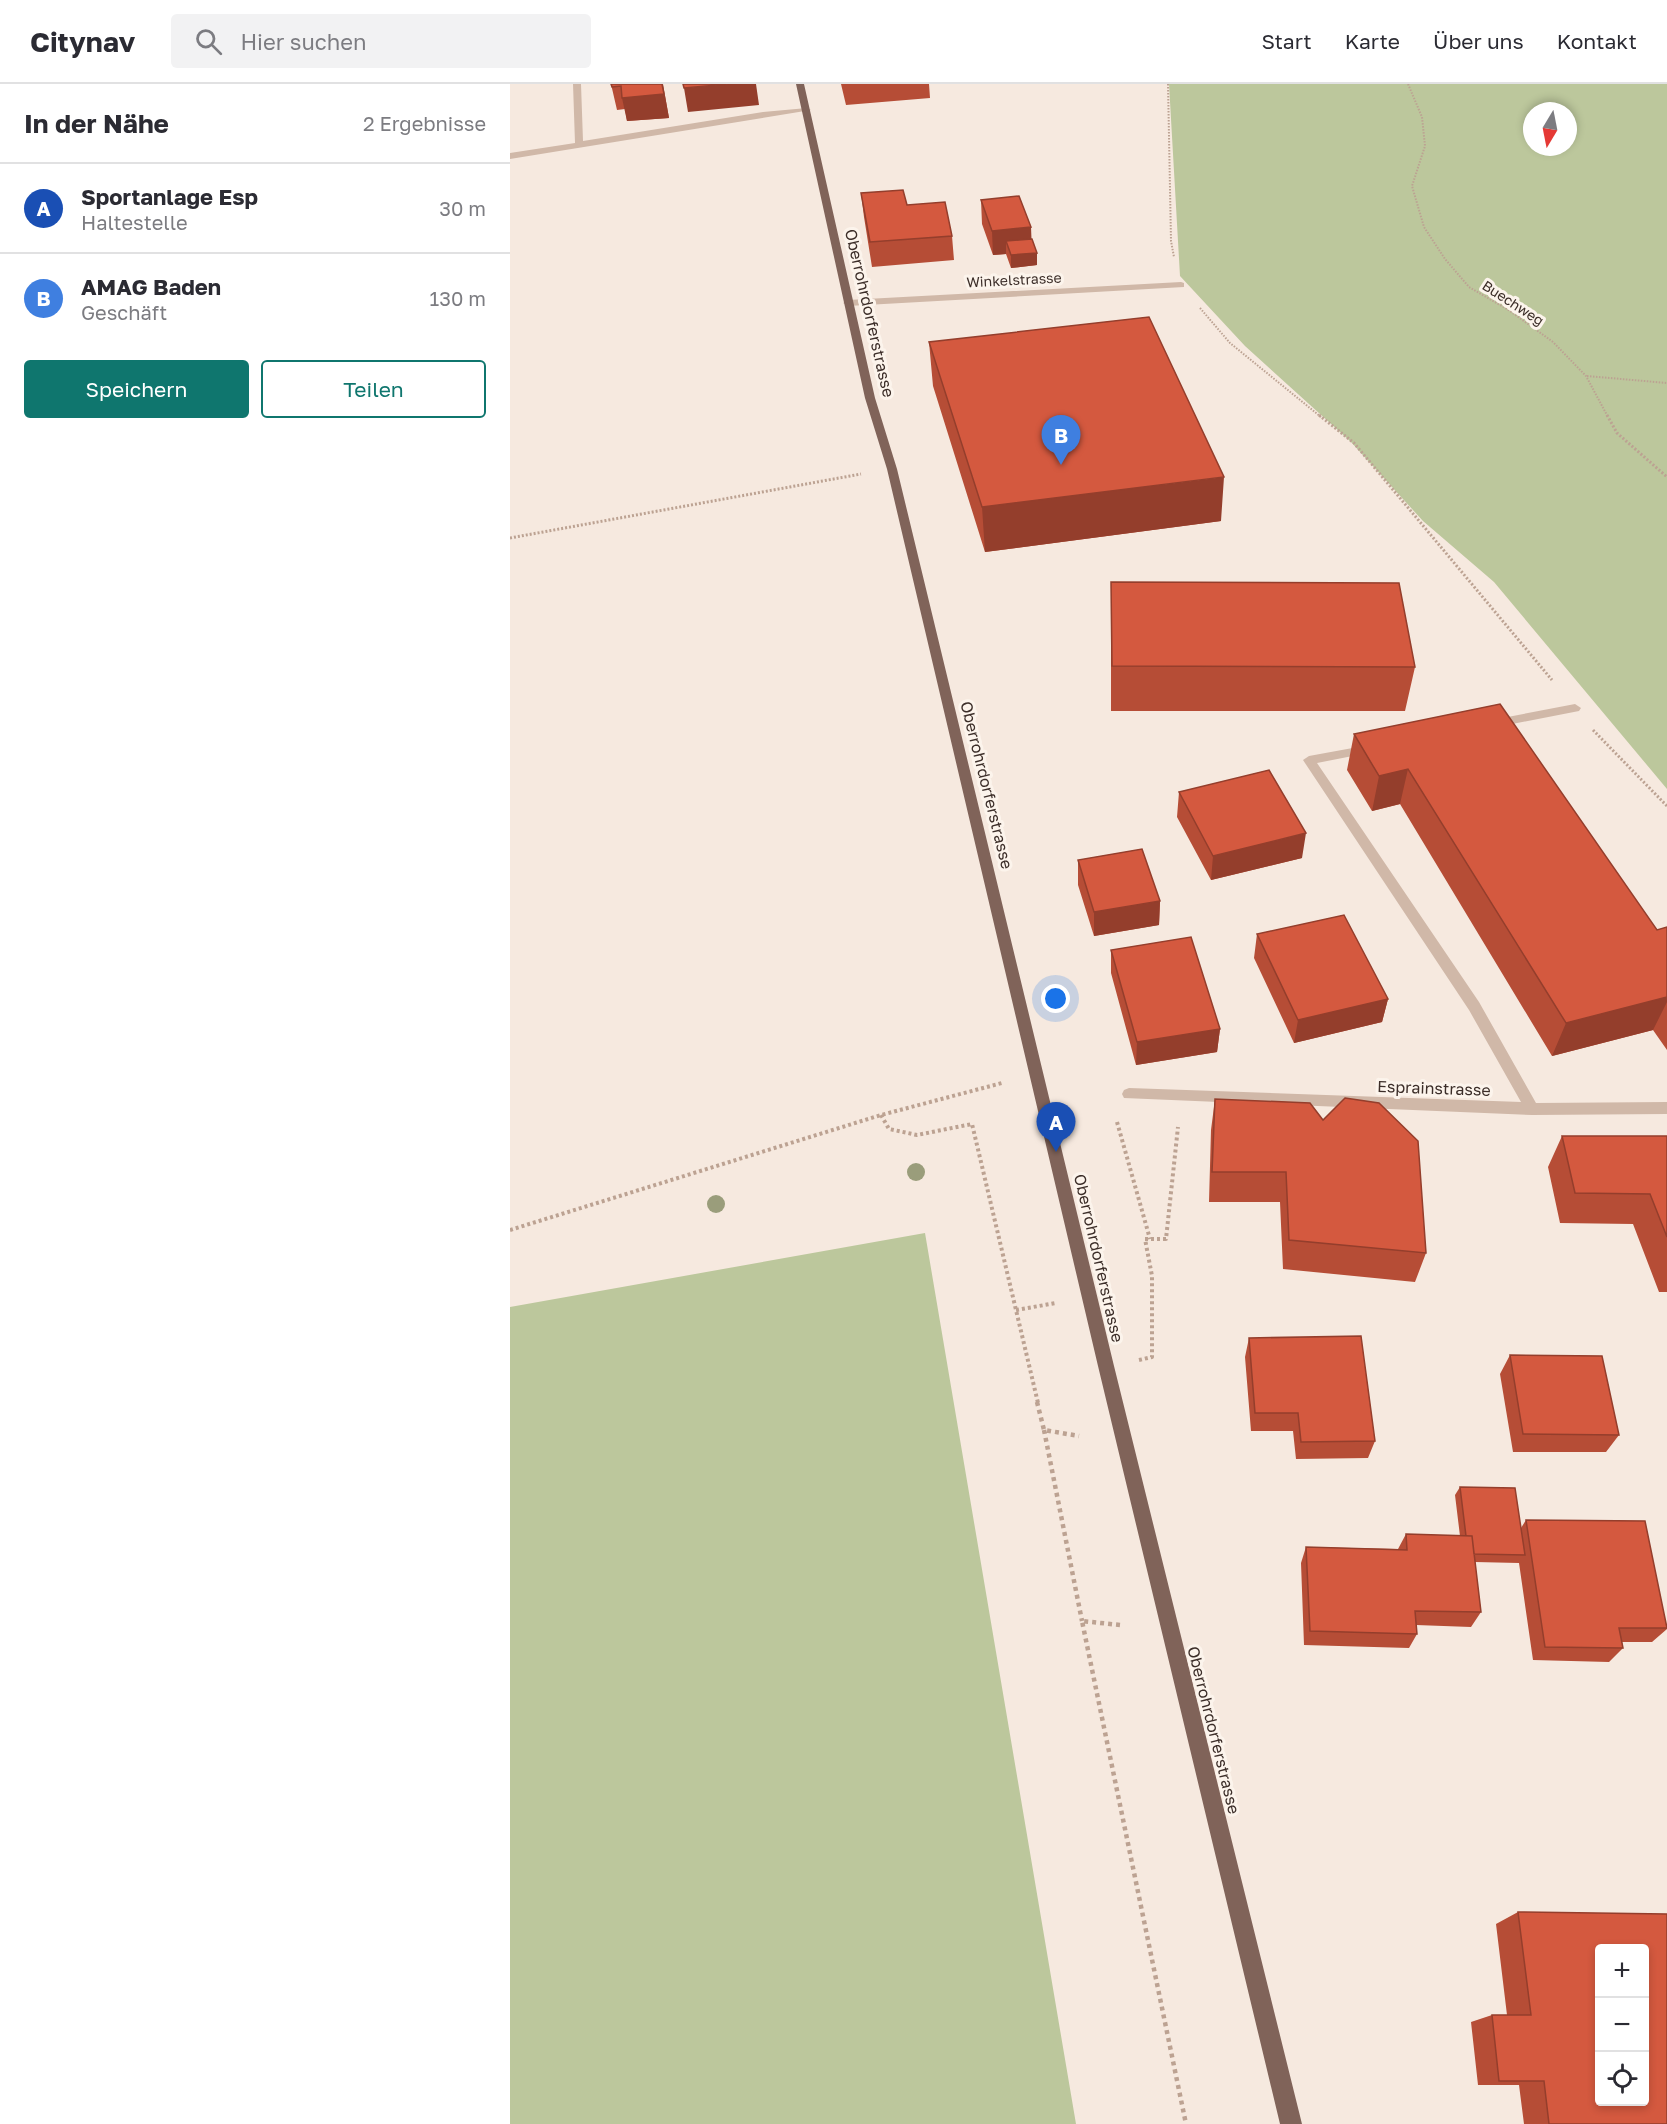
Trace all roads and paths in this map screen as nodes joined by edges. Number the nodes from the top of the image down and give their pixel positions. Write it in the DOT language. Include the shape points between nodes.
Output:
graph roads {
  1 [pos="577,84"];
  2 [pos="800,84"];
  3 [pos="1168,84"];
  4 [pos="1408,84"];
  5 [pos="807,110"];
  6 [pos="580,144"];
  7 [pos="510,156"];
  8 [pos="1181,285"];
  9 [pos="848,303"];
  10 [pos="1586,376"];
  11 [pos="1667,383"];
  12 [pos="892,469"];
  13 [pos="1667,477"];
  14 [pos="510,538"];
  15 [pos="1575,708"];
  16 [pos="1482,726"];
  17 [pos="1378,747"];
  18 [pos="1667,806"];
  19 [pos="1038,1073"];
  20 [pos="1129,1094"];
  21 [pos="1179,1097"];
  22 [pos="1667,1108"];
  23 [pos="1533,1109"];
  24 [pos="881,1115"];
  25 [pos="1116,1120"];
  26 [pos="510,1230"];
  27 [pos="1150,1239"];
  28 [pos="1106,1366"];
  29 [pos="1044,1430"];
  30 [pos="1079,1436"];
  31 [pos="1082,1621"];
  32 [pos="1120,1625"];
  33 [pos="1186,2124"];
  34 [pos="1291,2124"];
  1 -- 6 [label="street"];
  2 -- 5 [label="main road, Oberrohrdorferstrasse"];
  3 -- 8 [label="path" via="1171,241"];
  4 -- 10 [label="path, Buechweg" via="1422,117 1425,146 1412,186 1424,227 1469,287 1553,342"];
  5 -- 6 [label="street"];
  5 -- 9 [label="main road, Oberrohrdorferstrasse"];
  6 -- 7 [label="street"];
  8 -- 9 [label="street, Winkelstrasse"];
  8 -- 15 [label="path" via="1230,343 1354,443"];
  9 -- 12 [label="main road, Oberrohrdorferstrasse" via="870,398"];
  10 -- 11 [label="path"];
  10 -- 13 [label="path, Buechweg" via="1617,433"];
  12 -- 14 [label="path"];
  12 -- 19 [label="main road, Oberrohrdorferstrasse"];
  15 -- 16 [label="street"];
  15 -- 18 [label="path"];
  17 -- 23 [label="street" via="1309,760 1474,1006"];
  19 -- 24 [label="path"];
  19 -- 28 [label="main road, Oberrohrdorferstrasse"];
  20 -- 21 [label="street, Esprainstrasse"];
  21 -- 23 [label="street, Esprainstrasse"];
  21 -- 27 [label="path" via="1166,1239"];
  22 -- 23 [label="street, Esprainstrasse"];
  24 -- 26 [label="path"];
  24 -- 29 [label="path" via="889,1129 917,1135 972,1124"];
  25 -- 27 [label="path"];
  27 -- 28 [label="path" via="1145,1239 1152,1276 1152,1358"];
  28 -- 34 [label="main road, Oberrohrdorferstrasse"];
  29 -- 30 [label="path"];
  29 -- 31 [label="path"];
  31 -- 32 [label="path"];
  31 -- 33 [label="path"];
}
